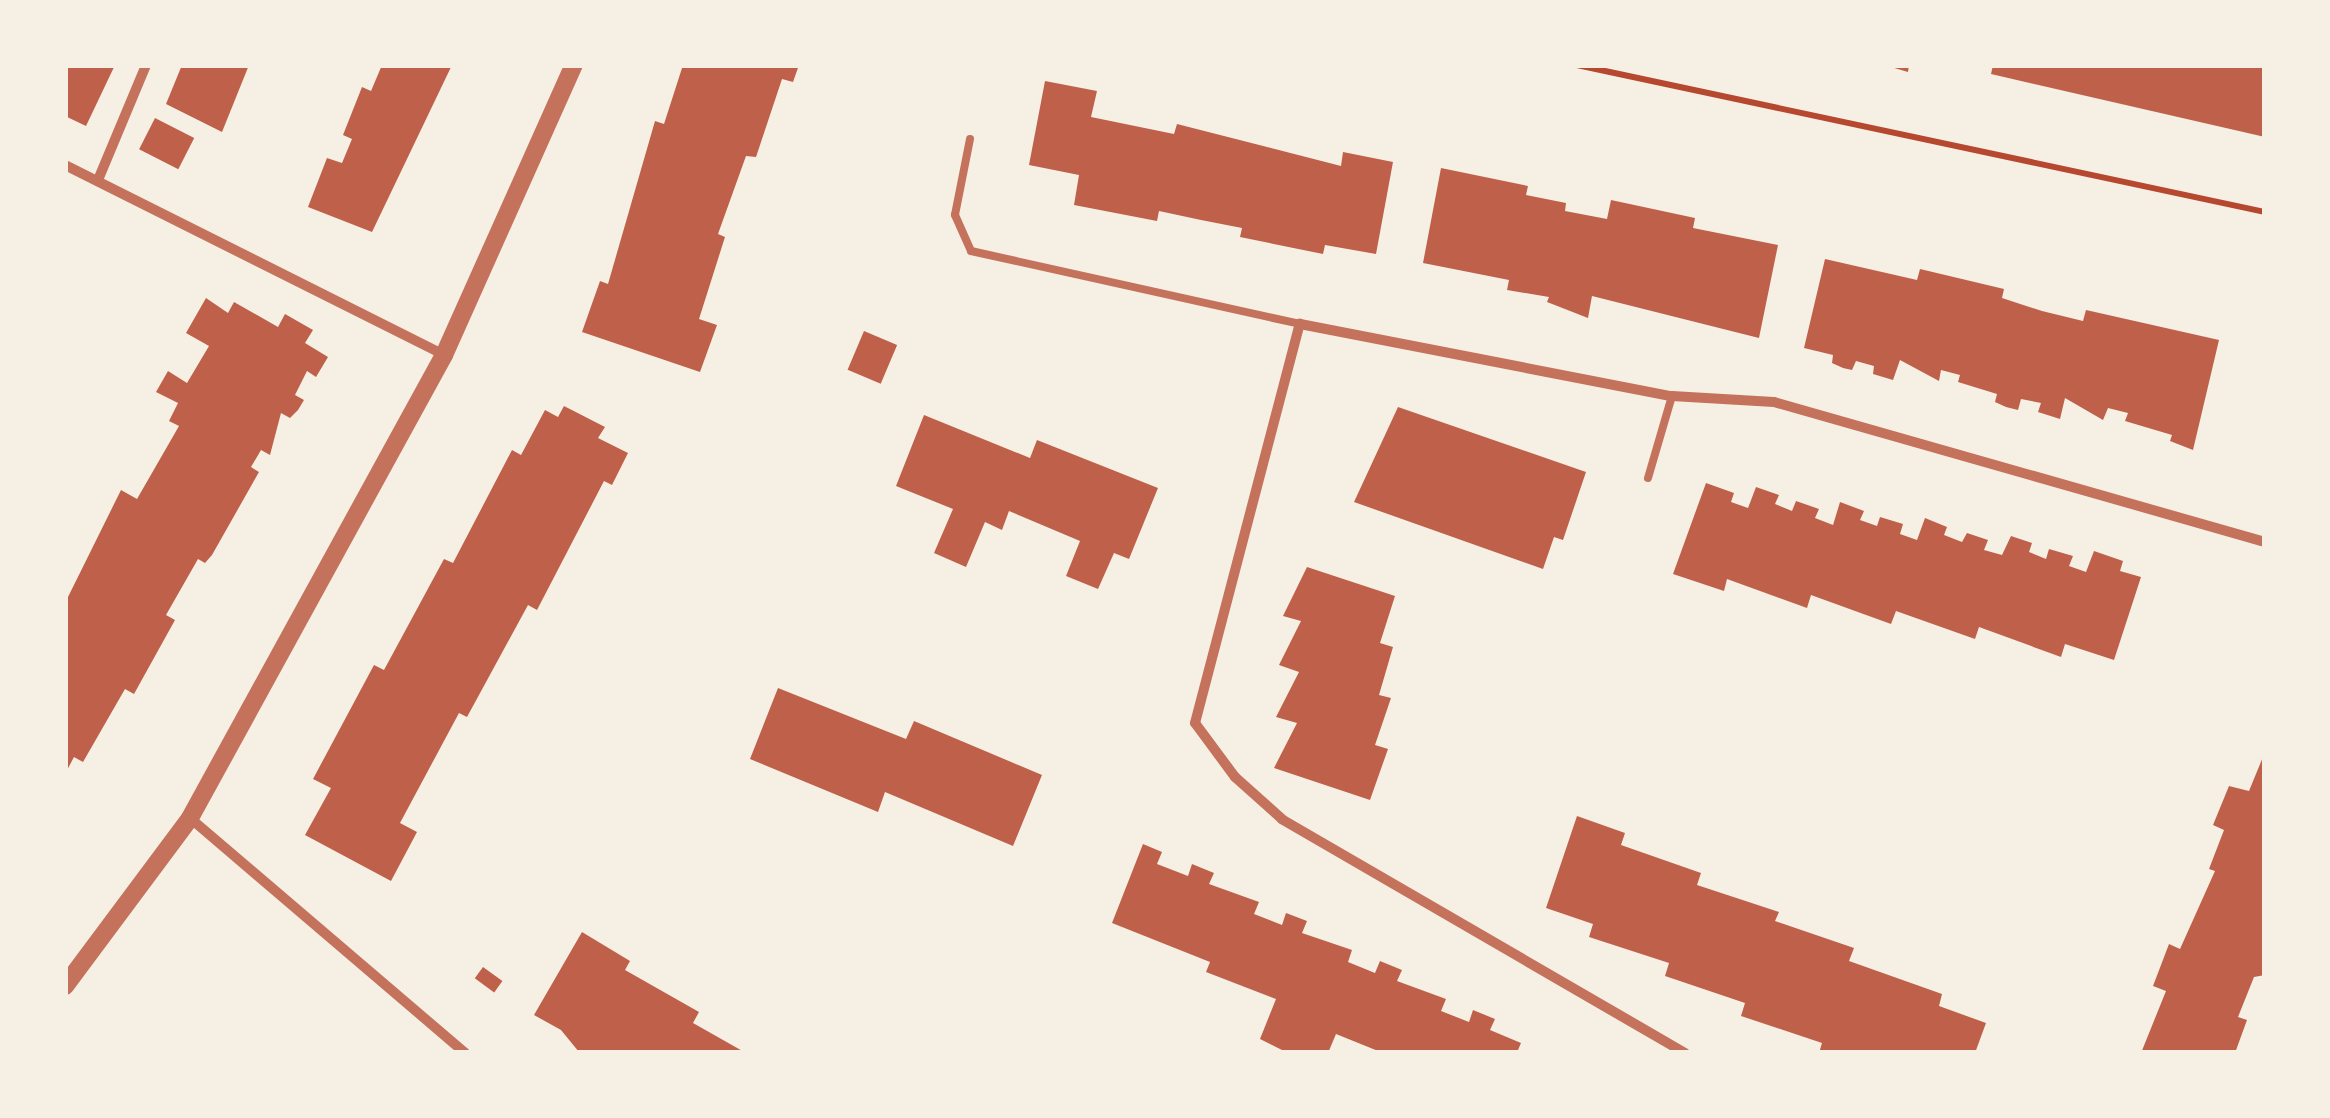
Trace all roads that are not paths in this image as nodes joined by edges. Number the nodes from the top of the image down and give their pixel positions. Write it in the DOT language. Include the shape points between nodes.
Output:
graph roads {
  1 [pos="146,65"];
  2 [pos="574,65"];
  3 [pos="970,139"];
  4 [pos="65,166"];
  5 [pos="98,180"];
  6 [pos="1300,324"];
  7 [pos="444,354"];
  8 [pos="1672,396"];
  9 [pos="1648,478"];
  10 [pos="2265,542"];
  11 [pos="190,818"];
  12 [pos="65,986"];
  13 [pos="464,1053"];
  14 [pos="1685,1053"];
  1 -- 5 [label="street"];
  2 -- 7 [label="street"];
  3 -- 6 [label="lane" via="955,215 971,251"];
  4 -- 5 [label="street"];
  5 -- 7 [label="street"];
  6 -- 8 [label="street"];
  6 -- 14 [label="street" via="1195,723 1235,778 1282,819"];
  7 -- 11 [label="street"];
  8 -- 9 [label="lane"];
  8 -- 10 [label="street" via="1774,402"];
  11 -- 12 [label="street"];
  11 -- 13 [label="street"];
}
